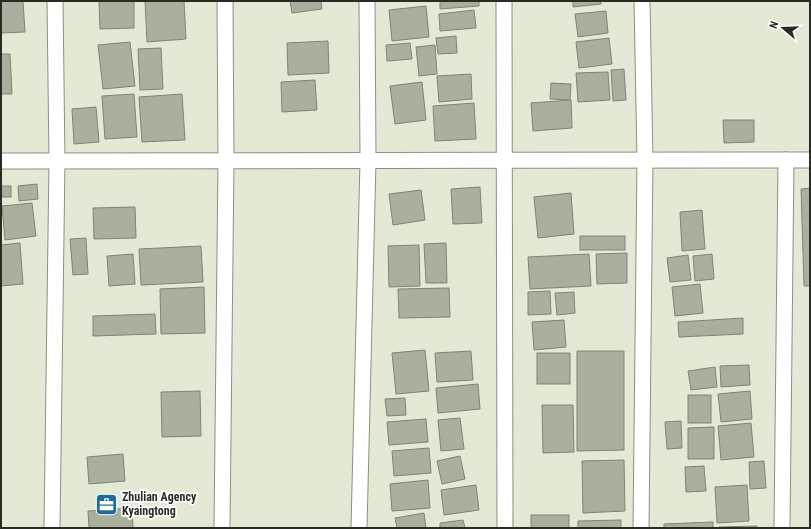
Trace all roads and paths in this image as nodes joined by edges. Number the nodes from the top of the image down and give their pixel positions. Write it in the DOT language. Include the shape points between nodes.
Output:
graph roads {
  1 [pos="55,1"];
  2 [pos="225,1"];
  3 [pos="367,1"];
  4 [pos="504,1"];
  5 [pos="642,1"];
  6 [pos="505,160"];
  7 [pos="645,160"];
  8 [pos="786,160"];
  9 [pos="810,160"];
  10 [pos="1,161"];
  11 [pos="57,161"];
  12 [pos="226,161"];
  13 [pos="368,161"];
  14 [pos="52,528"];
  15 [pos="222,528"];
  16 [pos="359,528"];
  17 [pos="505,528"];
  18 [pos="641,528"];
  19 [pos="782,528"];
  1 -- 11 [label="street"];
  2 -- 12 [label="street"];
  3 -- 13 [label="street"];
  4 -- 6 [label="street"];
  5 -- 7 [label="street"];
  6 -- 7 [label="street"];
  6 -- 13 [label="street"];
  6 -- 17 [label="street"];
  7 -- 8 [label="street"];
  7 -- 18 [label="street"];
  8 -- 9 [label="street"];
  8 -- 19 [label="street"];
  10 -- 11 [label="street"];
  11 -- 12 [label="street"];
  11 -- 14 [label="street"];
  12 -- 13 [label="street"];
  12 -- 15 [label="street"];
  13 -- 16 [label="street"];
}
